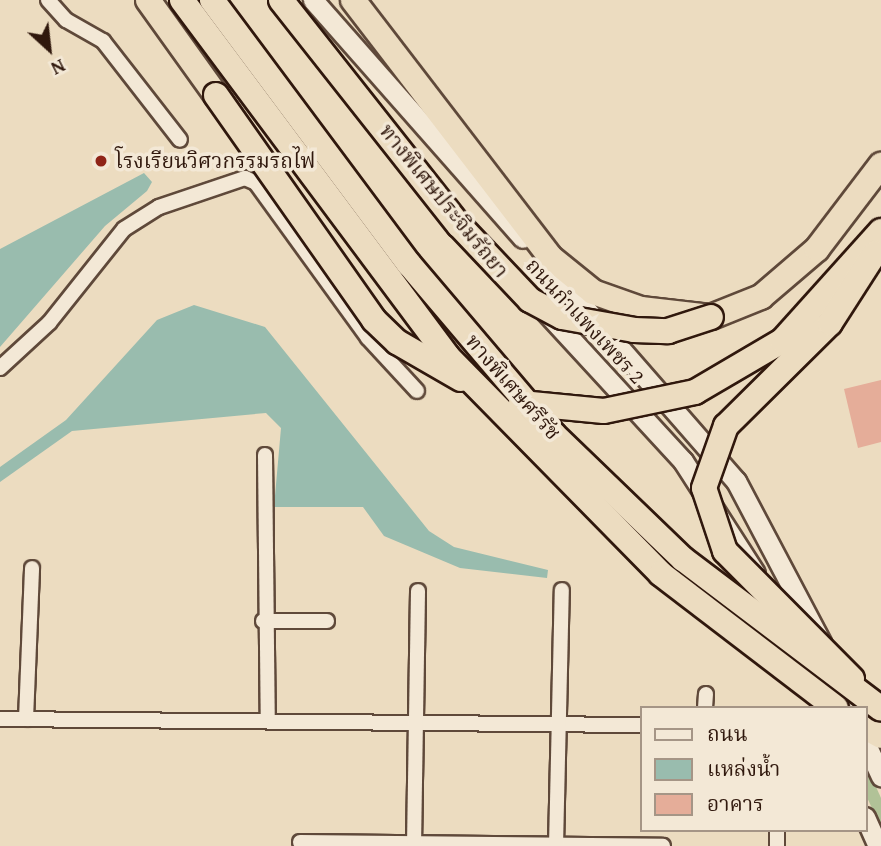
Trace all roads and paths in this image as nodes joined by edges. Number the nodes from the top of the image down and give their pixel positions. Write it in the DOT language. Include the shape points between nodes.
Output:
graph roads {
  1 [pos="48,0"];
  2 [pos="148,0"];
  3 [pos="182,0"];
  4 [pos="212,0"];
  5 [pos="270,0"];
  6 [pos="281,0"];
  7 [pos="313,0"];
  8 [pos="354,0"];
  9 [pos="180,140"];
  10 [pos="881,165"];
  11 [pos="881,231"];
  12 [pos="881,244"];
  13 [pos="711,317"];
  14 [pos="0,368"];
  15 [pos="417,391"];
  16 [pos="265,455"];
  17 [pos="32,568"];
  18 [pos="562,590"];
  19 [pos="418,592"];
  20 [pos="263,621"];
  21 [pos="327,621"];
  22 [pos="814,706"];
  23 [pos="833,706"];
  24 [pos="849,706"];
  25 [pos="864,706"];
  26 [pos="874,714"];
  27 [pos="0,719"];
  28 [pos="26,719"];
  29 [pos="416,720"];
  30 [pos="268,721"];
  31 [pos="560,724"];
  32 [pos="640,725"];
  33 [pos="881,736"];
  34 [pos="867,746"];
  35 [pos="881,776"];
  36 [pos="867,821"];
  37 [pos="300,842"];
  38 [pos="414,843"];
  39 [pos="556,845"];
  40 [pos="663,846"];
  41 [pos="873,846"];
  42 [pos="878,846"];
  1 -- 9 [label="street" via="65,20 103,41"];
  2 -- 11 [label="highway, bridge" via="374,320 424,359 513,402 604,411 695,392 782,341"];
  3 -- 23 [label="highway, ทางพิเศษศรีรัช, bridge" via="456,366 661,575"];
  4 -- 25 [label="highway, ทางพิเศษศรีรัช, bridge" via="409,264 572,454 683,559"];
  5 -- 22 [label="main road, ถนนกำแพงเพชร 2" via="350,99 683,461 776,610"];
  6 -- 13 [label="highway, ทางพิเศษประจิมรัถยา, bridge" via="459,225 530,300 562,317 634,330 667,331"];
  7 -- 24 [label="main road, ถนนกำแพงเพชร 2" via="707,441 765,530"];
  8 -- 13 [label="highway" via="471,161 570,278 641,309"];
  10 -- 13 [label="highway, ทางพิเศษประจิมรัถยา" via="791,276 738,309"];
  12 -- 26 [label="highway, bridge" via="830,323 726,426 704,488 725,551 779,599"];
  14 -- 15 [label="street" via="49,323 124,229 159,207 245,178 256,183 368,338"];
  16 -- 20 [label="street"];
  17 -- 28 [label="street"];
  18 -- 31 [label="street"];
  19 -- 29 [label="street"];
  20 -- 21 [label="street"];
  20 -- 30 [label="street"];
  26 -- 33 [label="highway, ทางพิเศษศรีรัช"];
  27 -- 28 [label="street"];
  28 -- 30 [label="street"];
  29 -- 30 [label="street"];
  29 -- 31 [label="street"];
  29 -- 38 [label="street"];
  31 -- 32 [label="street"];
  31 -- 39 [label="street"];
  34 -- 35 [label="main road"];
  36 -- 42 [label="main road"];
  37 -- 38 [label="street"];
  38 -- 39 [label="street"];
  39 -- 40 [label="street"];
  41 -- 42 [label="street"];
}
